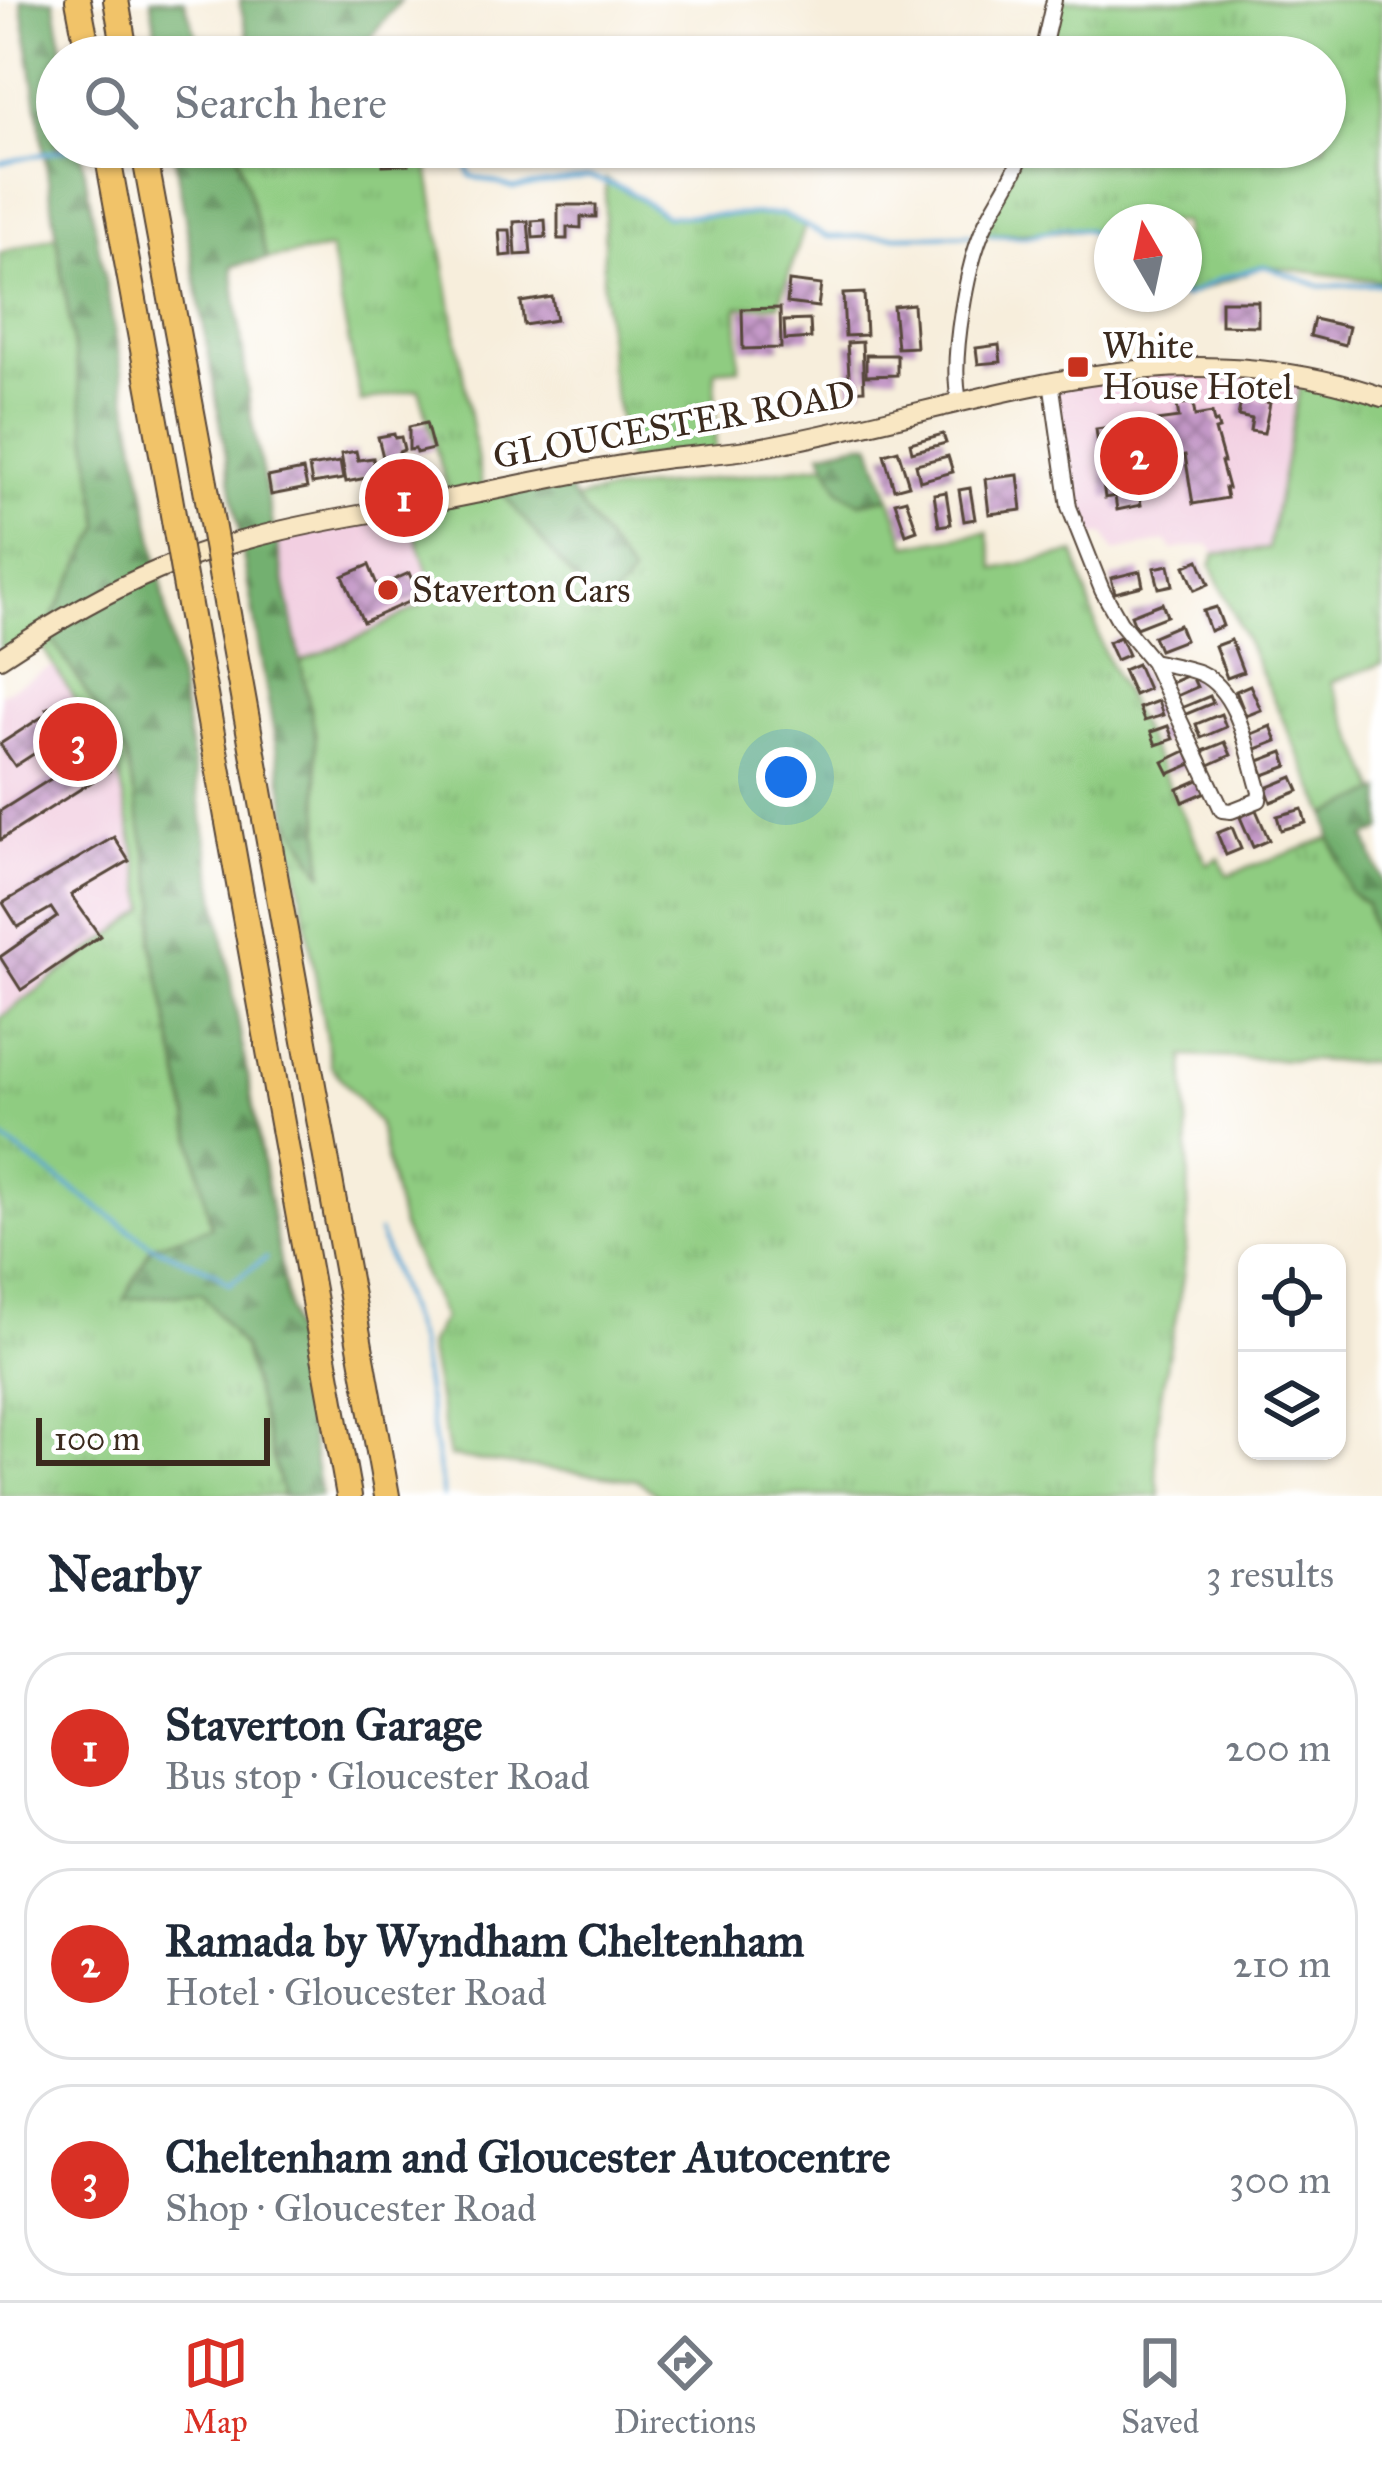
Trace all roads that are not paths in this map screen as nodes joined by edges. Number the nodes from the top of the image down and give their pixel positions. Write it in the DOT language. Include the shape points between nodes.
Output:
graph roads {
  1 [pos="78,0"];
  2 [pos="116,0"];
  3 [pos="1054,0"];
  4 [pos="85,36"];
  5 [pos="122,36"];
  6 [pos="1046,36"];
  7 [pos="110,168"];
  8 [pos="147,168"];
  9 [pos="1018,168"];
  10 [pos="1051,381"];
  11 [pos="1382,397"];
  12 [pos="959,400"];
  13 [pos="0,658"];
  14 [pos="1152,662"];
  15 [pos="349,1496"];
  16 [pos="387,1496"];
  1 -- 4 [label="highway"];
  2 -- 5 [label="highway"];
  3 -- 6 [label="street"];
  7 -- 15 [label="highway, bridge"];
  8 -- 16 [label="highway, bridge"];
  9 -- 12 [label="street" via="981,235 954,356"];
  10 -- 11 [label="main road, GLOUCESTER ROAD" via="1216,364 1302,374"];
  10 -- 12 [label="main road, GLOUCESTER ROAD"];
  10 -- 14 [label="street" via="1070,507 1102,590"];
  12 -- 13 [label="main road, GLOUCESTER ROAD" via="755,448 273,532 159,569"];
  14 -- 14 [label="street" via="1222,810 1259,800 1233,708 1216,686 1201,673"];
}
